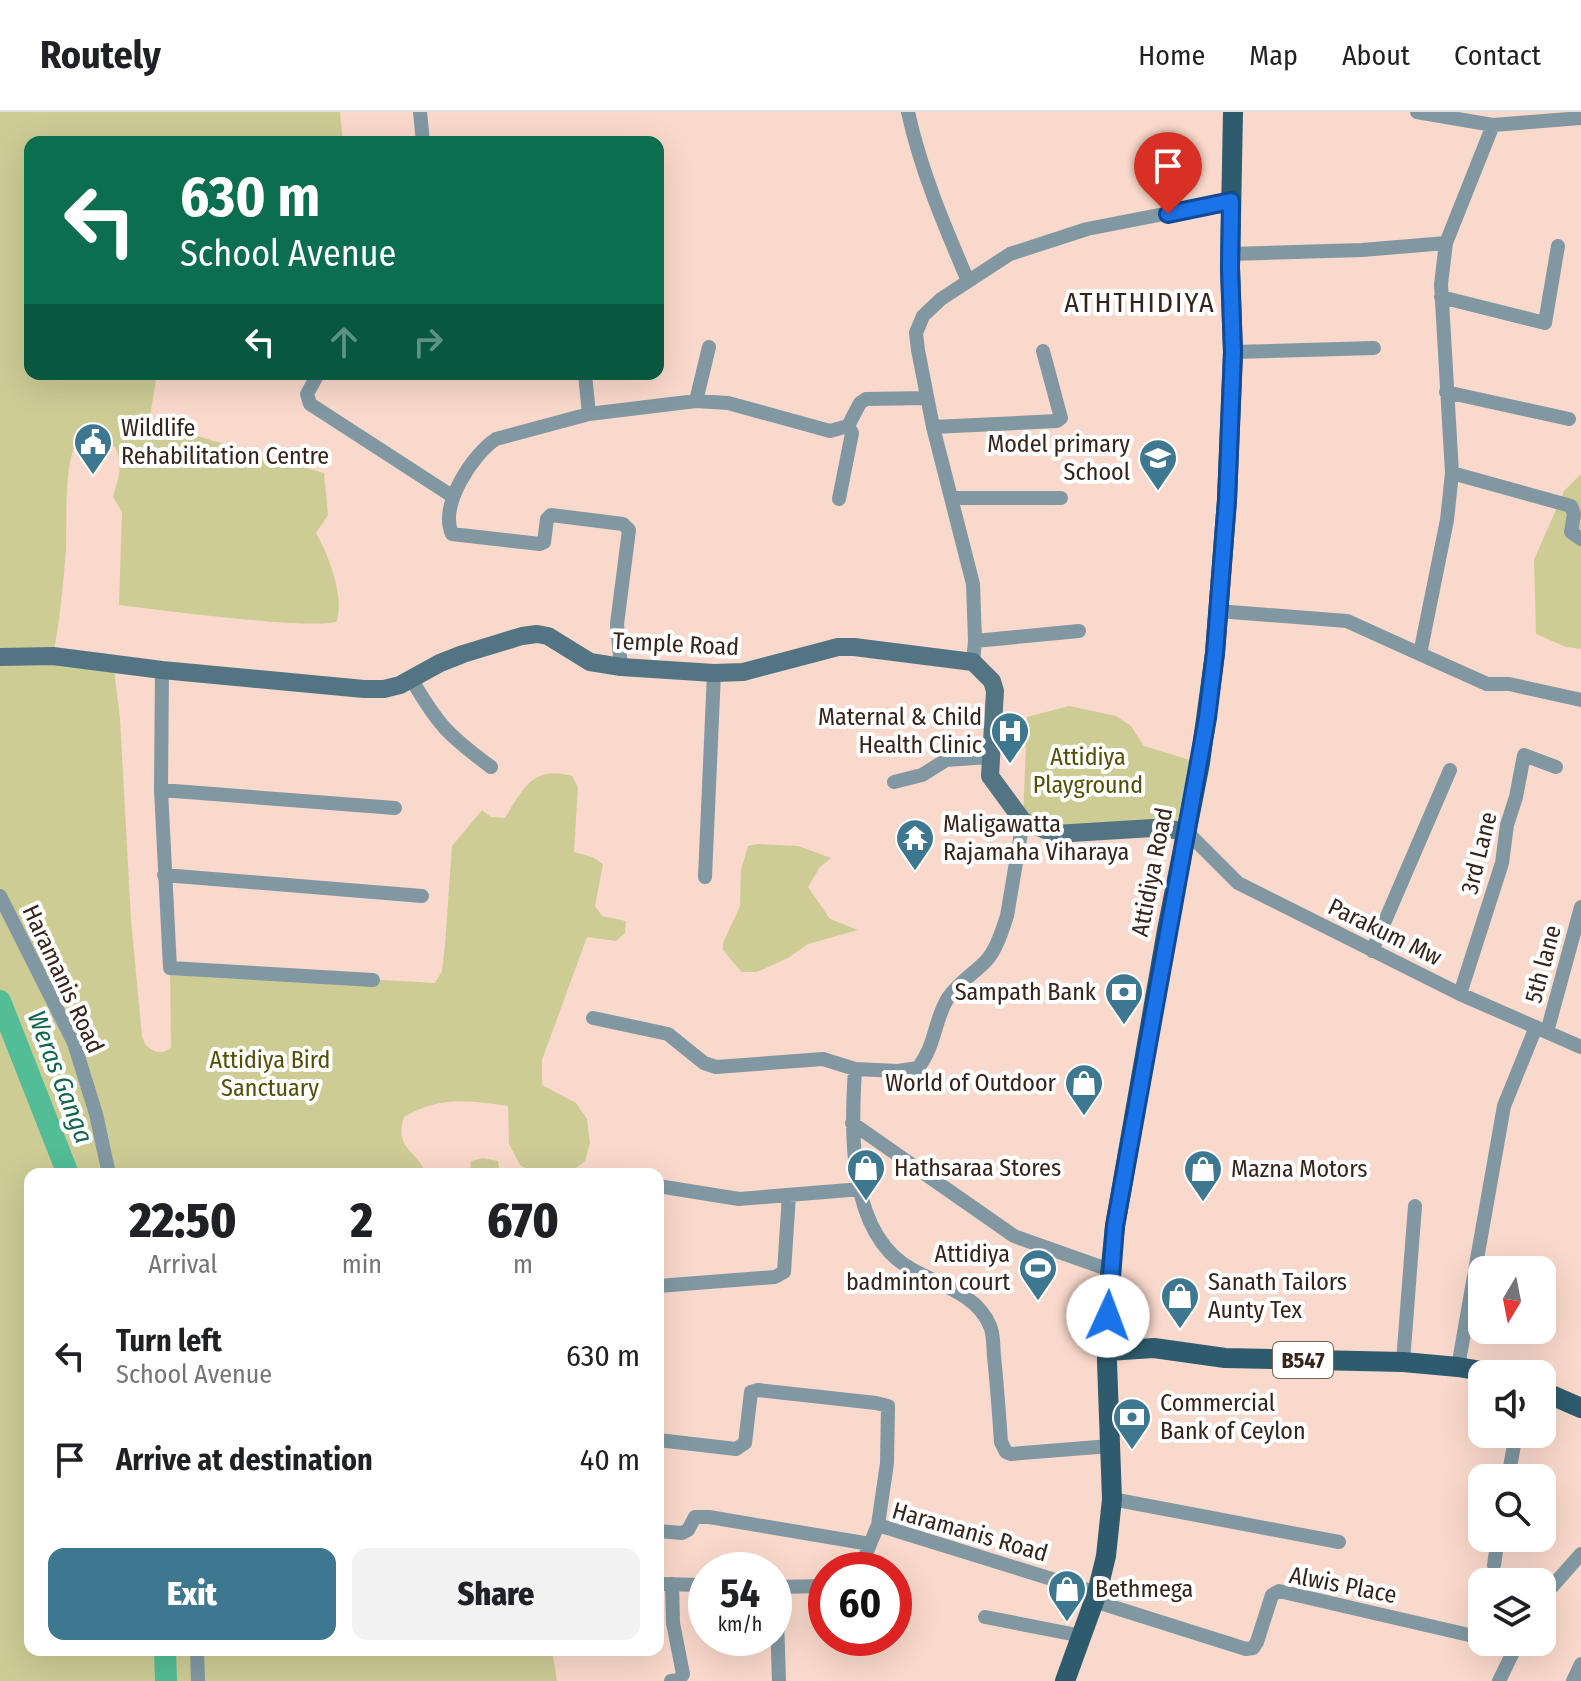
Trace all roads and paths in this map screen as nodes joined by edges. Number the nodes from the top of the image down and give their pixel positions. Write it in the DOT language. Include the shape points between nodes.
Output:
graph roads {
  1 [pos="420,112"];
  2 [pos="908,112"];
  3 [pos="1233,112"];
  4 [pos="1417,112"];
  5 [pos="1581,118"];
  6 [pos="1493,125"];
  7 [pos="422,136"];
  8 [pos="1231,201"];
  9 [pos="1446,243"];
  10 [pos="1558,246"];
  11 [pos="1230,254"];
  12 [pos="968,281"];
  13 [pos="1441,297"];
  14 [pos="709,347"];
  15 [pos="1374,348"];
  16 [pos="1043,351"];
  17 [pos="1233,352"];
  18 [pos="315,380"];
  19 [pos="586,380"];
  20 [pos="1446,392"];
  21 [pos="927,398"];
  22 [pos="696,401"];
  23 [pos="589,414"];
  24 [pos="1569,419"];
  25 [pos="848,426"];
  26 [pos="933,427"];
  27 [pos="1452,473"];
  28 [pos="452,496"];
  29 [pos="951,498"];
  30 [pos="1061,498"];
  31 [pos="839,499"];
  32 [pos="1581,539"];
  33 [pos="1218,611"];
  34 [pos="1079,631"];
  35 [pos="975,641"];
  36 [pos="1420,654"];
  37 [pos="0,657"];
  38 [pos="973,662"];
  39 [pos="621,667"];
  40 [pos="162,670"];
  41 [pos="714,673"];
  42 [pos="412,680"];
  43 [pos="1581,700"];
  44 [pos="990,757"];
  45 [pos="491,767"];
  46 [pos="1556,767"];
  47 [pos="1450,770"];
  48 [pos="894,782"];
  49 [pos="161,790"];
  50 [pos="395,808"];
  51 [pos="1023,821"];
  52 [pos="1186,831"];
  53 [pos="164,875"];
  54 [pos="705,877"];
  55 [pos="0,896"];
  56 [pos="422,896"];
  57 [pos="1581,907"];
  58 [pos="1372,951"];
  59 [pos="373,980"];
  60 [pos="1460,994"];
  61 [pos="593,1018"];
  62 [pos="1542,1030"];
  63 [pos="1581,1047"];
  64 [pos="855,1069"];
  65 [pos="852,1123"];
  66 [pos="108,1168"];
  67 [pos="664,1187"];
  68 [pos="861,1189"];
  69 [pos="789,1195"];
  70 [pos="1415,1206"];
  71 [pos="1110,1270"];
  72 [pos="664,1286"];
  73 [pos="1107,1351"];
  74 [pos="1403,1362"];
  75 [pos="1458,1367"];
  76 [pos="1468,1369"];
  77 [pos="1556,1397"];
  78 [pos="1581,1408"];
  79 [pos="664,1441"];
  80 [pos="1110,1446"];
  81 [pos="1112,1499"];
  82 [pos="878,1525"];
  83 [pos="664,1532"];
  84 [pos="1339,1542"];
  85 [pos="870,1544"];
  86 [pos="867,1552"];
  87 [pos="1496,1552"];
  88 [pos="1581,1554"];
  89 [pos="1494,1565"];
  90 [pos="1556,1582"];
  91 [pos="665,1584"];
  92 [pos="688,1585"];
  93 [pos="1096,1597"];
  94 [pos="985,1617"];
  95 [pos="1468,1635"];
  96 [pos="1082,1636"];
  97 [pos="197,1656"];
  98 [pos="778,1656"];
  99 [pos="1513,1656"];
  100 [pos="1581,1664"];
  101 [pos="1506,1679"];
  102 [pos="1068,1680"];
  103 [pos="198,1681"];
  104 [pos="671,1681"];
  105 [pos="779,1681"];
  106 [pos="1573,1681"];
  1 -- 7 [label="street"];
  2 -- 12 [label="street" via="916,149"];
  3 -- 8 [label="main road, Attidiya Road"];
  4 -- 6 [label="street"];
  5 -- 6 [label="street"];
  6 -- 9 [label="street"];
  8 -- 11 [label="main road, Attidiya Road"];
  8 -- 12 [label="street" via="1048,240 1010,254"];
  9 -- 11 [label="street"];
  9 -- 13 [label="street"];
  10 -- 13 [label="street" via="1545,323"];
  11 -- 17 [label="main road, Attidiya Road"];
  12 -- 21 [label="street" via="923,316 916,333"];
  13 -- 20 [label="street"];
  14 -- 22 [label="street"];
  15 -- 17 [label="street"];
  16 -- 26 [label="street" via="1061,418 1057,421"];
  17 -- 33 [label="main road, Attidiya Road"];
  18 -- 28 [label="street" via="307,394 310,404"];
  19 -- 23 [label="street"];
  20 -- 24 [label="street"];
  20 -- 27 [label="street"];
  21 -- 25 [label="street" via="866,399"];
  21 -- 26 [label="street"];
  22 -- 23 [label="street"];
  22 -- 25 [label="street" via="728,403 830,431"];
  23 -- 28 [label="street" via="496,439"];
  25 -- 31 [label="street" via="852,433"];
  26 -- 29 [label="street"];
  27 -- 32 [label="street" via="1571,506 1571,532"];
  27 -- 36 [label="street"];
  28 -- 39 [label="street" via="452,534 540,544 551,515 623,524 629,530 617,624"];
  29 -- 30 [label="street"];
  29 -- 35 [label="street" via="973,584"];
  33 -- 36 [label="street" via="1347,621"];
  33 -- 52 [label="main road, Attidiya Road" via="1210,696"];
  34 -- 35 [label="street"];
  35 -- 38 [label="street"];
  36 -- 43 [label="street" via="1487,684"];
  37 -- 40 [label="street, Temple Road" via="53,656"];
  38 -- 41 [label="street, Temple Road" via="838,647 758,669"];
  38 -- 44 [label="street" via="995,691"];
  39 -- 41 [label="street, Temple Road"];
  39 -- 42 [label="street, Temple Road" via="590,662 537,634 463,654"];
  40 -- 42 [label="street, Temple Road" via="364,689"];
  40 -- 49 [label="street"];
  41 -- 54 [label="street"];
  42 -- 45 [label="street" via="451,738"];
  44 -- 48 [label="street" via="946,760 922,775"];
  44 -- 51 [label="street" via="990,776"];
  46 -- 60 [label="street, 3rd Lane" via="1524,755 1502,863"];
  47 -- 58 [label="street"];
  49 -- 50 [label="street"];
  49 -- 53 [label="street"];
  51 -- 52 [label="street" via="1055,834"];
  51 -- 64 [label="street" via="1002,931 988,959 950,995 929,1054 918,1068"];
  52 -- 58 [label="street, Parakum Mw" via="1238,883"];
  52 -- 71 [label="main road, Attidiya Road"];
  53 -- 56 [label="street"];
  53 -- 59 [label="street" via="170,968"];
  55 -- 66 [label="street, Haramanis Road" via="74,1043"];
  57 -- 62 [label="street, 5th lane"];
  58 -- 60 [label="street, Parakum Mw"];
  60 -- 62 [label="street, Parakum Mw"];
  61 -- 64 [label="street" via="668,1034 716,1067 823,1059"];
  62 -- 63 [label="street, Parakum Mw"];
  62 -- 75 [label="street, 5th lane" via="1504,1106"];
  64 -- 65 [label="street"];
  65 -- 68 [label="street"];
  65 -- 71 [label="street" via="1014,1236"];
  67 -- 69 [label="street" via="739,1199"];
  68 -- 69 [label="street"];
  68 -- 80 [label="street" via="880,1241 909,1268 968,1297 991,1327 1006,1452"];
  69 -- 72 [label="street" via="784,1272"];
  70 -- 74 [label="street"];
  71 -- 73 [label="main road, Attidiya Road"];
  73 -- 74 [label="main road, B547" via="1154,1348 1225,1358"];
  73 -- 80 [label="main road, Attidiya Road"];
  74 -- 75 [label="main road, B547"];
  75 -- 76 [label="main road, B547"];
  77 -- 78 [label="main road"];
  79 -- 82 [label="street" via="736,1449 745,1443 751,1392 758,1390 888,1406"];
  80 -- 81 [label="main road, Attidiya Road"];
  81 -- 84 [label="street"];
  81 -- 93 [label="main road, Attidiya Road"];
  82 -- 85 [label="street, Haramanis Road"];
  82 -- 93 [label="street, Haramanis Road"];
  83 -- 85 [label="street, Haramanis Road" via="682,1533 695,1517 709,1517"];
  85 -- 86 [label="street"];
  87 -- 89 [label="street"];
  88 -- 90 [label="street"];
  91 -- 92 [label="street"];
  91 -- 104 [label="street" via="683,1674"];
  93 -- 95 [label="street, Alwis Place" via="1246,1649 1257,1642 1272,1595 1279,1591"];
  93 -- 96 [label="main road, Attidiya Road"];
  94 -- 96 [label="street"];
  96 -- 102 [label="main road, Attidiya Road"];
  97 -- 103 [label="street"];
  98 -- 105 [label="street"];
  99 -- 101 [label="street"];
  100 -- 106 [label="street"];
}
